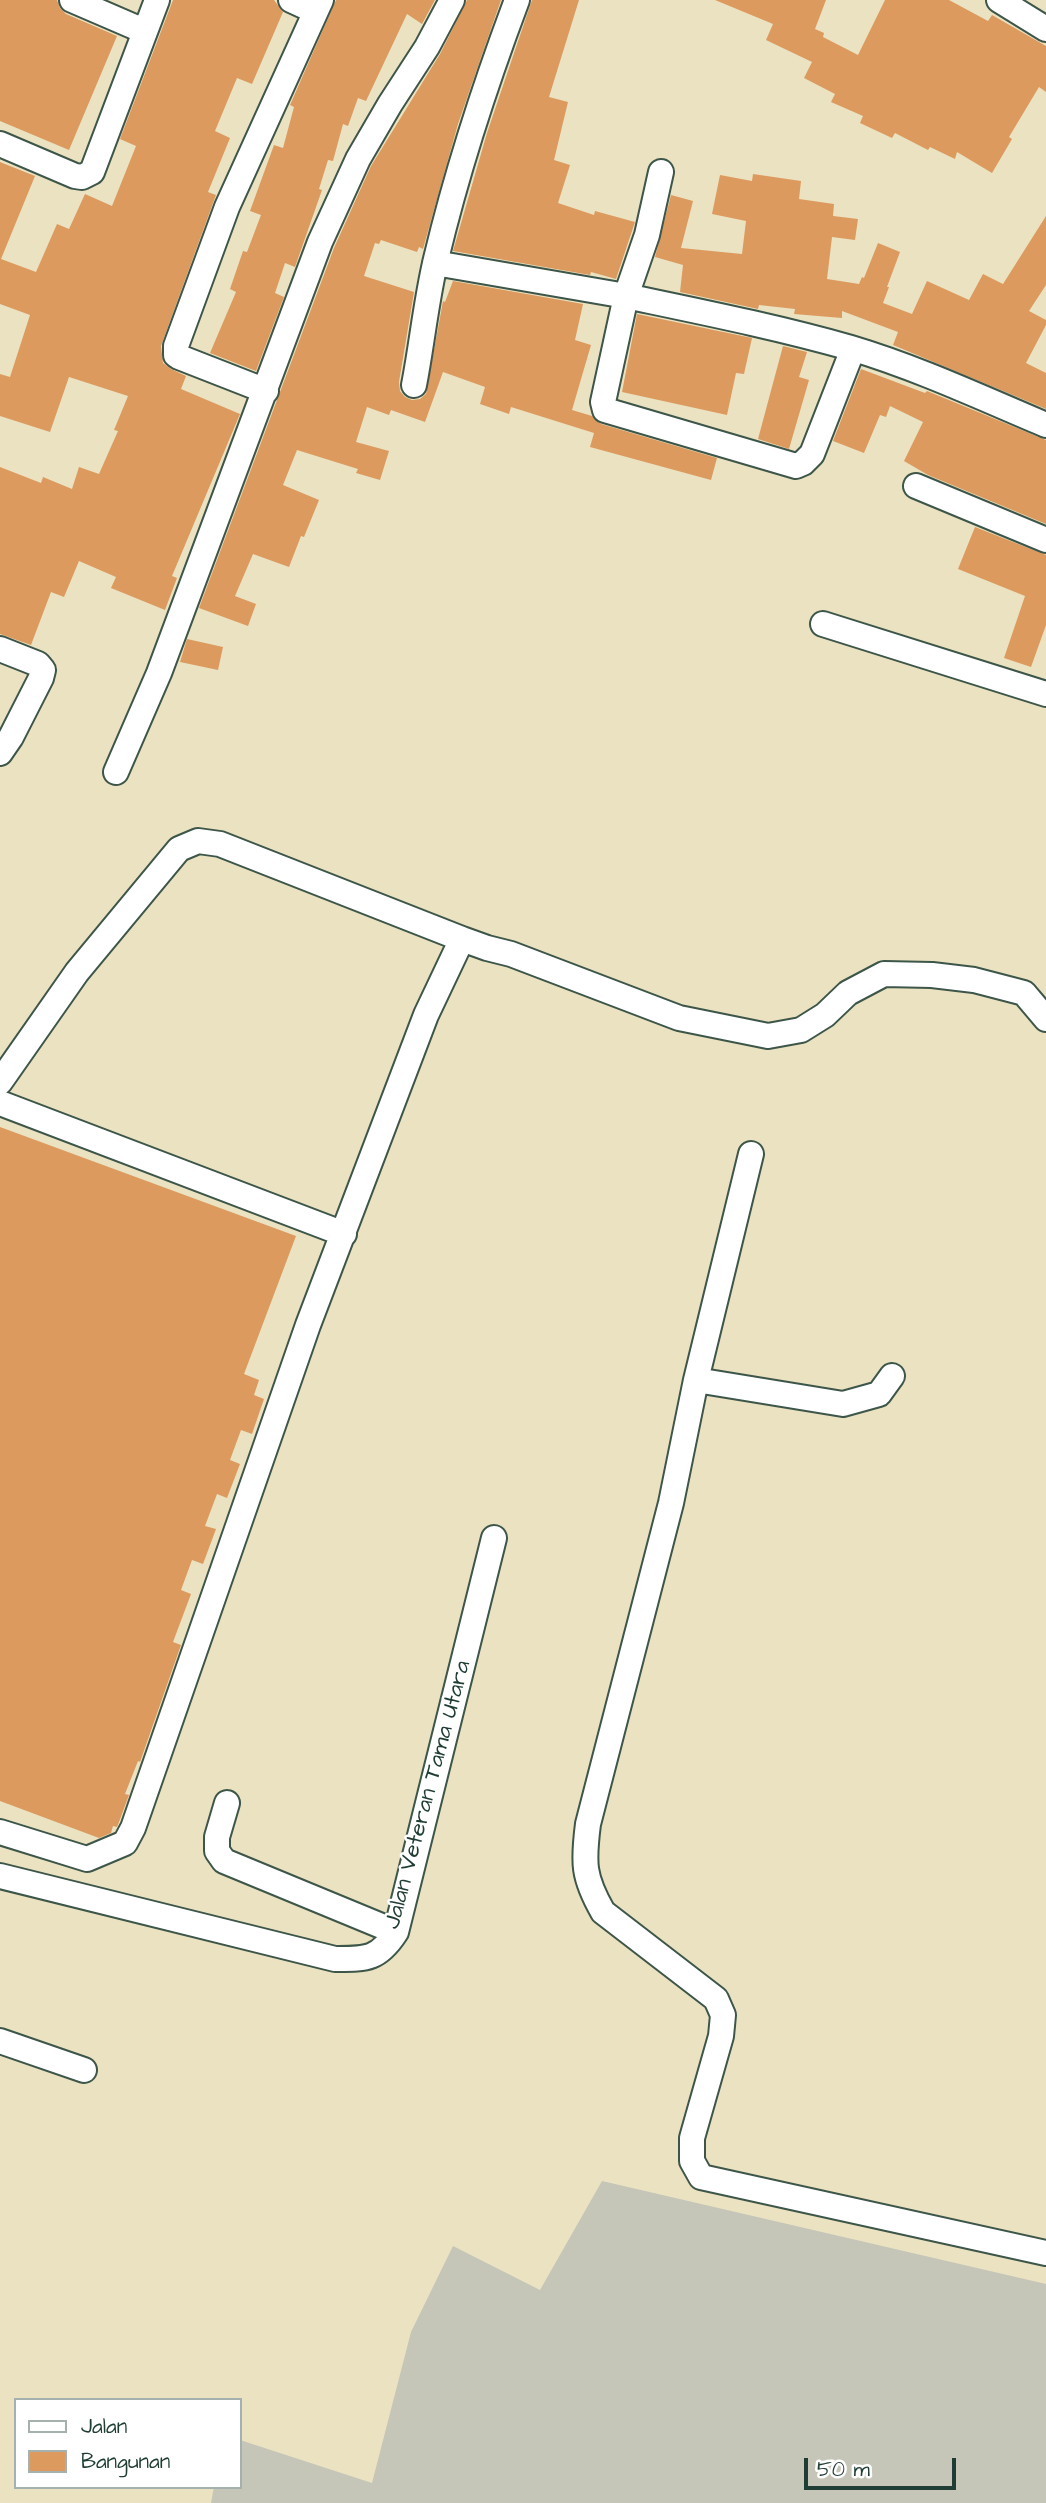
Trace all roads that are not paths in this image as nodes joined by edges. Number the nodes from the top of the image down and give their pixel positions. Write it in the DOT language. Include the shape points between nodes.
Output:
graph roads {
  1 [pos="72,0"];
  2 [pos="157,0"];
  3 [pos="291,0"];
  4 [pos="452,0"];
  5 [pos="517,0"];
  6 [pos="999,0"];
  7 [pos="318,6"];
  8 [pos="1046,29"];
  9 [pos="145,31"];
  10 [pos="0,144"];
  11 [pos="662,172"];
  12 [pos="435,263"];
  13 [pos="626,296"];
  14 [pos="853,349"];
  15 [pos="414,386"];
  16 [pos="266,391"];
  17 [pos="1046,425"];
  18 [pos="916,486"];
  19 [pos="1046,540"];
  20 [pos="823,624"];
  21 [pos="0,649"];
  22 [pos="1046,694"];
  23 [pos="0,753"];
  24 [pos="116,772"];
  25 [pos="462,939"];
  26 [pos="1046,1019"];
  27 [pos="0,1082"];
  28 [pos="0,1103"];
  29 [pos="751,1154"];
  30 [pos="344,1234"];
  31 [pos="892,1377"];
  32 [pos="696,1380"];
  33 [pos="494,1538"];
  34 [pos="227,1804"];
  35 [pos="0,1832"];
  36 [pos="0,1876"];
  37 [pos="396,1932"];
  38 [pos="0,2041"];
  39 [pos="84,2070"];
  40 [pos="1046,2253"];
  1 -- 9 [label="street"];
  2 -- 9 [label="street"];
  3 -- 7 [label="street"];
  4 -- 16 [label="street" via="358,159 320,242"];
  5 -- 12 [label="street" via="457,177"];
  6 -- 8 [label="street"];
  7 -- 16 [label="street" via="227,206 176,346 179,357"];
  9 -- 10 [label="street" via="92,172 75,176"];
  11 -- 13 [label="street"];
  12 -- 13 [label="street"];
  12 -- 15 [label="street"];
  13 -- 14 [label="street"];
  13 -- 14 [label="street" via="603,402 606,410 783,463 796,466 812,454"];
  14 -- 17 [label="street" via="942,380"];
  16 -- 24 [label="street" via="159,673"];
  18 -- 19 [label="street"];
  20 -- 22 [label="street"];
  21 -- 23 [label="street" via="43,670"];
  25 -- 26 [label="street" via="679,1018 768,1036 801,1030 848,993 884,974 974,980 1024,993"];
  25 -- 27 [label="street" via="220,844 198,841 179,849 154,877 77,972"];
  25 -- 30 [label="street" via="426,1015"];
  28 -- 30 [label="street"];
  29 -- 32 [label="street"];
  30 -- 35 [label="street" via="125,1843 88,1859"];
  31 -- 32 [label="street" via="879,1394 843,1404"];
  32 -- 40 [label="street" via="671,1503 588,1824 584,1860 603,1912 722,2008 722,2036 692,2137 692,2161 701,2177 730,2185"];
  33 -- 37 [label="street, Jalan Veteran Tama Utara"];
  34 -- 37 [label="street" via="217,1837 217,1851 224,1861"];
  36 -- 37 [label="street, Jalan Veteran Tama Utara" via="335,1959 364,1959 384,1950"];
  38 -- 39 [label="street"];
}
